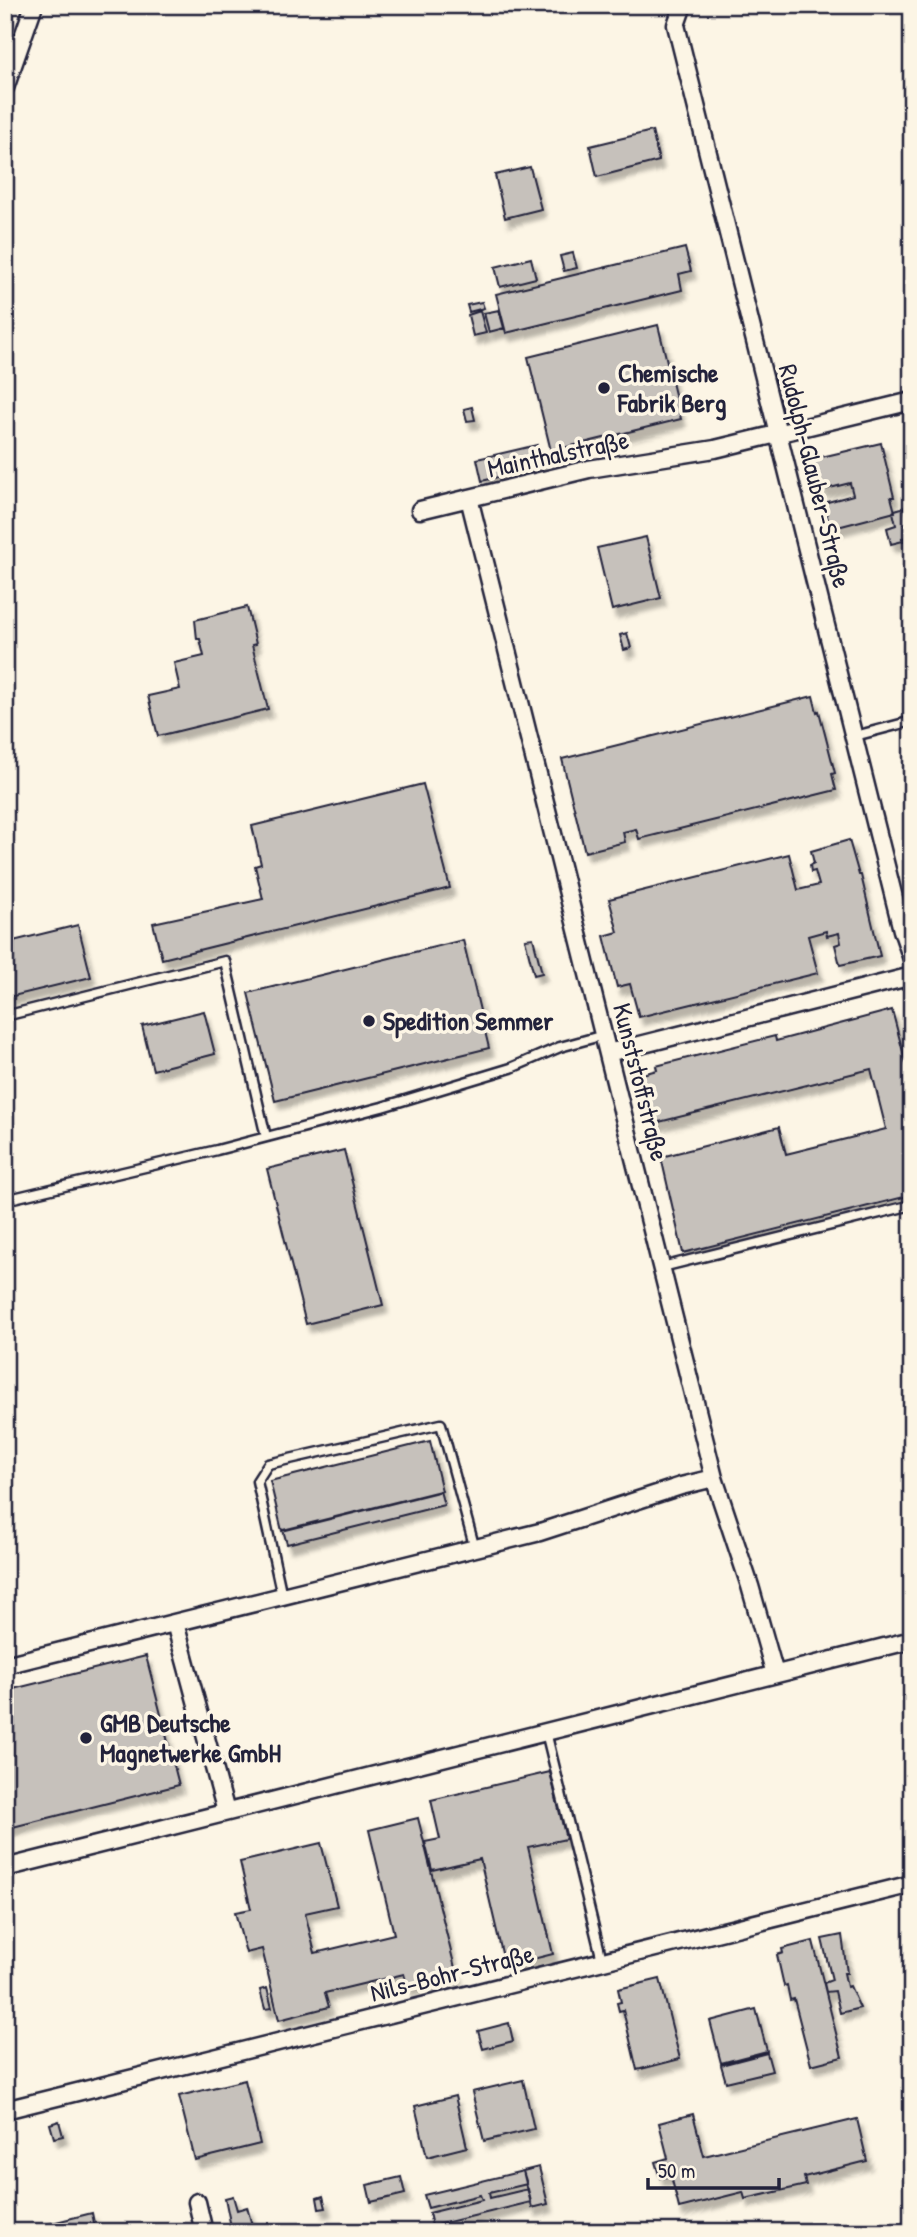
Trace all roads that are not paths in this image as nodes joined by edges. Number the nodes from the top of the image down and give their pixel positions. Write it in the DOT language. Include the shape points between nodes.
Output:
graph roads {
  1 [pos="34,5"];
  2 [pos="684,5"];
  3 [pos="5,89"];
  4 [pos="912,401"];
  5 [pos="779,433"];
  6 [pos="469,498"];
  7 [pos="420,510"];
  8 [pos="912,721"];
  9 [pos="855,736"];
  10 [pos="912,959"];
  11 [pos="912,976"];
  12 [pos="5,1016"];
  13 [pos="604,1035"];
  14 [pos="608,1053"];
  15 [pos="266,1137"];
  16 [pos="5,1200"];
  17 [pos="912,1206"];
  18 [pos="662,1267"];
  19 [pos="714,1478"];
  20 [pos="475,1549"];
  21 [pos="282,1596"];
  22 [pos="175,1623"];
  23 [pos="912,1640"];
  24 [pos="5,1665"];
  25 [pos="775,1674"];
  26 [pos="546,1732"];
  27 [pos="226,1812"];
  28 [pos="5,1868"];
  29 [pos="912,1884"];
  30 [pos="602,1960"];
  31 [pos="5,2110"];
  32 [pos="197,2202"];
  33 [pos="204,2232"];
  1 -- 3 [label="street"];
  2 -- 5 [label="street, Rudolph-Glauber-Straße" via="676,25"];
  4 -- 5 [label="street, Mainthalstraße"];
  5 -- 6 [label="street, Mainthalstraße" via="693,454 589,469"];
  5 -- 9 [label="street, Rudolph-Glauber-Straße"];
  6 -- 7 [label="street, Mainthalstraße"];
  6 -- 13 [label="street, Kunststoffstraße"];
  8 -- 9 [label="lane"];
  9 -- 10 [label="street, Rudolph-Glauber-Straße"];
  11 -- 14 [label="street"];
  12 -- 15 [label="lane" via="225,961"];
  13 -- 14 [label="street, Kunststoffstraße"];
  13 -- 15 [label="lane" via="472,1080"];
  14 -- 18 [label="street, Kunststoffstraße"];
  15 -- 16 [label="lane"];
  17 -- 18 [label="lane"];
  18 -- 19 [label="street, Kunststoffstraße"];
  19 -- 20 [label="street"];
  19 -- 25 [label="street, Kunststoffstraße"];
  20 -- 21 [label="street"];
  20 -- 21 [label="lane" via="441,1424 268,1464 257,1481"];
  21 -- 22 [label="street"];
  22 -- 24 [label="street"];
  22 -- 27 [label="street"];
  23 -- 25 [label="street"];
  25 -- 26 [label="street"];
  26 -- 27 [label="street"];
  26 -- 30 [label="lane"];
  27 -- 28 [label="street"];
  29 -- 30 [label="street, Nils-Bohr-Straße"];
  30 -- 31 [label="street, Nils-Bohr-Straße"];
  32 -- 33 [label="street"];
}
